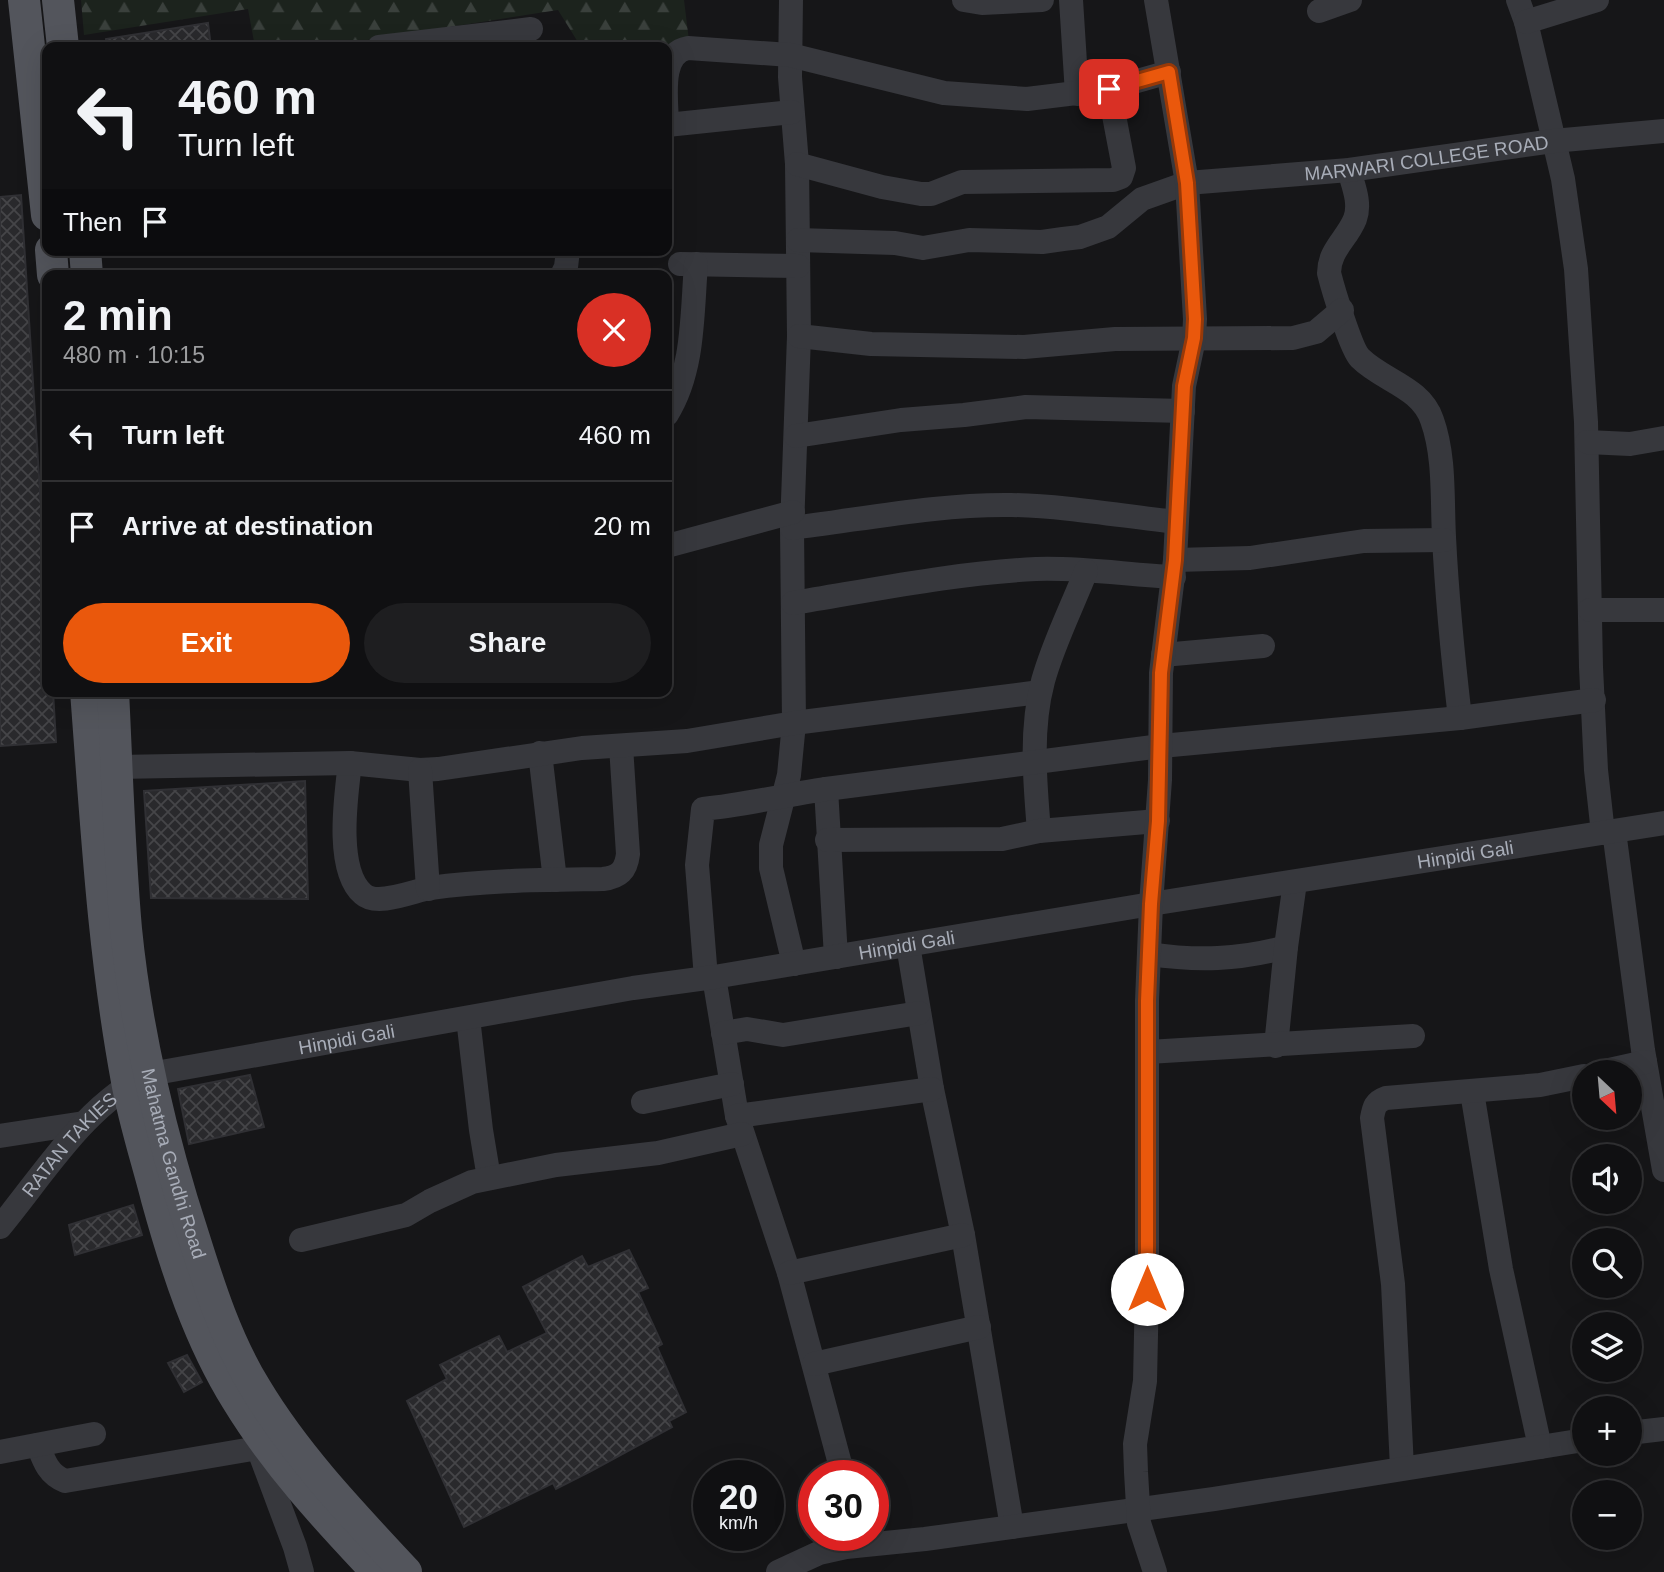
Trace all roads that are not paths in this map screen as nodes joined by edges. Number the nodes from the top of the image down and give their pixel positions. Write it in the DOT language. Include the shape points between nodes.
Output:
graph roads {
  1 [pos="24,0"];
  2 [pos="58,0"];
  3 [pos="791,0"];
  4 [pos="964,0"];
  5 [pos="1042,0"];
  6 [pos="1071,0"];
  7 [pos="1156,0"];
  8 [pos="1350,0"];
  9 [pos="1597,0"];
  10 [pos="1319,11"];
  11 [pos="1522,11"];
  12 [pos="531,29"];
  13 [pos="62,42"];
  14 [pos="421,42"];
  15 [pos="38,55"];
  16 [pos="790,55"];
  17 [pos="672,58"];
  18 [pos="1169,72"];
  19 [pos="1109,89"];
  20 [pos="1077,94"];
  21 [pos="792,113"];
  22 [pos="672,125"];
  23 [pos="42,126"];
  24 [pos="1664,131"];
  25 [pos="1553,141"];
  26 [pos="797,164"];
  27 [pos="1349,170"];
  28 [pos="1187,183"];
  29 [pos="797,240"];
  30 [pos="798,266"];
  31 [pos="1342,310"];
  32 [pos="799,336"];
  33 [pos="1194,338"];
  34 [pos="672,404"];
  35 [pos="1183,411"];
  36 [pos="796,436"];
  37 [pos="1664,439"];
  38 [pos="1587,442"];
  39 [pos="793,520"];
  40 [pos="1176,522"];
  41 [pos="1444,540"];
  42 [pos="672,545"];
  43 [pos="1175,568"];
  44 [pos="1086,571"];
  45 [pos="793,603"];
  46 [pos="1590,610"];
  47 [pos="1664,610"];
  48 [pos="1263,646"];
  49 [pos="1163,655"];
  50 [pos="1041,692"];
  51 [pos="86,697"];
  52 [pos="113,697"];
  53 [pos="1594,700"];
  54 [pos="1460,719"];
  55 [pos="794,723"];
  56 [pos="621,746"];
  57 [pos="1161,746"];
  58 [pos="541,754"];
  59 [pos="1036,762"];
  60 [pos="350,763"];
  61 [pos="117,767"];
  62 [pos="420,770"];
  63 [pos="826,789"];
  64 [pos="786,795"];
  65 [pos="1158,821"];
  66 [pos="1664,823"];
  67 [pos="1040,831"];
  68 [pos="1609,832"];
  69 [pos="827,840"];
  70 [pos="555,880"];
  71 [pos="1295,882"];
  72 [pos="428,888"];
  73 [pos="1151,904"];
  74 [pos="908,945"];
  75 [pos="1286,947"];
  76 [pos="1149,954"];
  77 [pos="836,957"];
  78 [pos="794,964"];
  79 [pos="710,978"];
  80 [pos="919,1013"];
  81 [pos="468,1017"];
  82 [pos="723,1033"];
  83 [pos="1413,1036"];
  84 [pos="1276,1046"];
  85 [pos="1148,1052"];
  86 [pos="1650,1053"];
  87 [pos="1631,1060"];
  88 [pos="1572,1078"];
  89 [pos="139,1079"];
  90 [pos="732,1084"];
  91 [pos="932,1089"];
  92 [pos="1472,1092"];
  93 [pos="643,1102"];
  94 [pos="84,1123"];
  95 [pos="740,1125"];
  96 [pos="0,1136"];
  97 [pos="1664,1170"];
  98 [pos="489,1178"];
  99 [pos="0,1227"];
  100 [pos="963,1235"];
  101 [pos="301,1240"];
  102 [pos="789,1273"];
  103 [pos="979,1327"];
  104 [pos="814,1364"];
  105 [pos="1664,1429"];
  106 [pos="1642,1432"];
  107 [pos="94,1434"];
  108 [pos="259,1442"];
  109 [pos="1572,1442"];
  110 [pos="38,1445"];
  111 [pos="1540,1447"];
  112 [pos="0,1452"];
  113 [pos="839,1460"];
  114 [pos="1402,1468"];
  115 [pos="1139,1510"];
  116 [pos="1012,1527"];
  117 [pos="302,1572"];
  118 [pos="377,1572"];
  119 [pos="406,1572"];
  120 [pos="778,1572"];
  121 [pos="1155,1572"];
  1 -- 15 [label="main road"];
  2 -- 13 [label="main road"];
  3 -- 16 [label="street"];
  4 -- 5 [label="street"];
  6 -- 20 [label="street"];
  7 -- 18 [label="street"];
  8 -- 10 [label="street"];
  9 -- 11 [label="street"];
  11 -- 25 [label="street"];
  12 -- 14 [label="street"];
  15 -- 23 [label="main road"];
  16 -- 17 [label="street" via="688,48"];
  16 -- 20 [label="street" via="957,95 1027,99"];
  16 -- 21 [label="street"];
  18 -- 19 [label="street"];
  18 -- 28 [label="street"];
  19 -- 20 [label="street"];
  19 -- 26 [label="street" via="1124,168 1121,177 1113,180 962,182 921,194"];
  21 -- 22 [label="street"];
  21 -- 26 [label="street"];
  24 -- 25 [label="street, MARWARI COLLEGE ROAD"];
  25 -- 27 [label="street, MARWARI COLLEGE ROAD"];
  25 -- 38 [label="street" via="1576,270"];
  26 -- 29 [label="street"];
  27 -- 28 [label="street, MARWARI COLLEGE ROAD"];
  27 -- 31 [label="street" via="1357,204 1355,218 1329,261 1331,283"];
  28 -- 29 [label="street, MARWARI COLLEGE ROAD" via="1142,200 1108,227 1080,237 1042,242 969,240 923,248"];
  28 -- 33 [label="street"];
  29 -- 30 [label="street"];
  30 -- 32 [label="street"];
  30 -- 34 [label="street" via="688,264 688,353"];
  31 -- 33 [label="street" via="1307,336"];
  31 -- 41 [label="street" via="1360,358 1413,394 1433,420"];
  32 -- 33 [label="street" via="941,347"];
  32 -- 36 [label="street"];
  33 -- 35 [label="street"];
  35 -- 36 [label="street" via="1026,407"];
  35 -- 40 [label="street"];
  36 -- 39 [label="street"];
  37 -- 38 [label="street" via="1630,444"];
  38 -- 46 [label="street"];
  39 -- 40 [label="street" via="1010,505"];
  39 -- 42 [label="street"];
  39 -- 45 [label="street"];
  40 -- 43 [label="street"];
  41 -- 43 [label="street" via="1364,541"];
  41 -- 54 [label="street"];
  43 -- 44 [label="street"];
  43 -- 49 [label="street"];
  44 -- 45 [label="street" via="1005,572"];
  44 -- 50 [label="street"];
  45 -- 55 [label="street"];
  46 -- 47 [label="street"];
  46 -- 53 [label="street"];
  48 -- 49 [label="street"];
  49 -- 57 [label="street"];
  50 -- 55 [label="street"];
  50 -- 59 [label="street"];
  51 -- 89 [label="main road, Mahatma Gandhi Road" via="104,924"];
  52 -- 61 [label="main road, Mahatma Gandhi Road"];
  53 -- 54 [label="street"];
  53 -- 68 [label="street" via="1596,770"];
  54 -- 57 [label="street"];
  55 -- 56 [label="street" via="708,738"];
  55 -- 64 [label="street"];
  56 -- 58 [label="street"];
  56 -- 70 [label="street" via="626,867 613,878"];
  57 -- 59 [label="street"];
  57 -- 65 [label="street"];
  58 -- 62 [label="street"];
  58 -- 70 [label="street"];
  59 -- 63 [label="street"];
  59 -- 67 [label="street"];
  60 -- 61 [label="street"];
  60 -- 62 [label="street"];
  60 -- 72 [label="street" via="344,832 349,864 360,891 368,898 382,899"];
  61 -- 89 [label="main road, Mahatma Gandhi Road"];
  62 -- 72 [label="street"];
  63 -- 64 [label="street"];
  63 -- 69 [label="street"];
  64 -- 78 [label="street" via="770,855"];
  64 -- 79 [label="street" via="703,808 697,865"];
  65 -- 67 [label="street"];
  65 -- 73 [label="street"];
  66 -- 68 [label="street, Hinpidi Gali"];
  67 -- 69 [label="street" via="1002,839"];
  68 -- 71 [label="street, Hinpidi Gali"];
  68 -- 86 [label="street"];
  69 -- 77 [label="street"];
  70 -- 72 [label="street"];
  71 -- 73 [label="street, Hinpidi Gali"];
  71 -- 75 [label="street"];
  73 -- 74 [label="street, Hinpidi Gali"];
  73 -- 76 [label="street"];
  74 -- 77 [label="street, Hinpidi Gali"];
  74 -- 80 [label="street"];
  75 -- 76 [label="street" via="1210,960"];
  75 -- 84 [label="street"];
  76 -- 85 [label="street"];
  77 -- 78 [label="street, Hinpidi Gali"];
  78 -- 79 [label="street, Hinpidi Gali"];
  79 -- 81 [label="street, Hinpidi Gali"];
  79 -- 82 [label="street"];
  80 -- 82 [label="street" via="783,1035 747,1029"];
  80 -- 91 [label="street"];
  81 -- 89 [label="street, Hinpidi Gali"];
  81 -- 98 [label="street"];
  82 -- 90 [label="street"];
  83 -- 84 [label="street"];
  84 -- 85 [label="street"];
  85 -- 115 [label="street" via="1145,1381 1135,1444"];
  86 -- 87 [label="street"];
  86 -- 97 [label="street"];
  88 -- 92 [label="street"];
  89 -- 94 [label="street, RATAN TAKIES"];
  89 -- 108 [label="main road, Mahatma Gandhi Road" via="168,1239 212,1355"];
  89 -- 119 [label="main road, Mahatma Gandhi Road" via="208,1282 254,1386 308,1463"];
  90 -- 93 [label="street"];
  90 -- 95 [label="street"];
  91 -- 95 [label="street"];
  91 -- 100 [label="street"];
  92 -- 111 [label="street" via="1501,1269"];
  92 -- 114 [label="street" via="1386,1098 1378,1101 1372,1118 1393,1284"];
  94 -- 96 [label="street"];
  94 -- 99 [label="street, RATAN TAKIES"];
  95 -- 98 [label="street" via="659,1153"];
  95 -- 102 [label="street"];
  98 -- 101 [label="street" via="446,1193 406,1215"];
  100 -- 102 [label="street"];
  100 -- 103 [label="street"];
  102 -- 104 [label="street"];
  103 -- 104 [label="street"];
  103 -- 116 [label="street"];
  104 -- 113 [label="street"];
  105 -- 106 [label="street"];
  107 -- 110 [label="street"];
  108 -- 110 [label="street" via="65,1481 46,1466"];
  108 -- 117 [label="street"];
  108 -- 118 [label="main road, Mahatma Gandhi Road"];
  109 -- 111 [label="street"];
  110 -- 112 [label="street"];
  111 -- 114 [label="street"];
  114 -- 115 [label="street"];
  115 -- 116 [label="street"];
  115 -- 121 [label="street"];
  116 -- 120 [label="street" via="846,1547 819,1553"];
}
